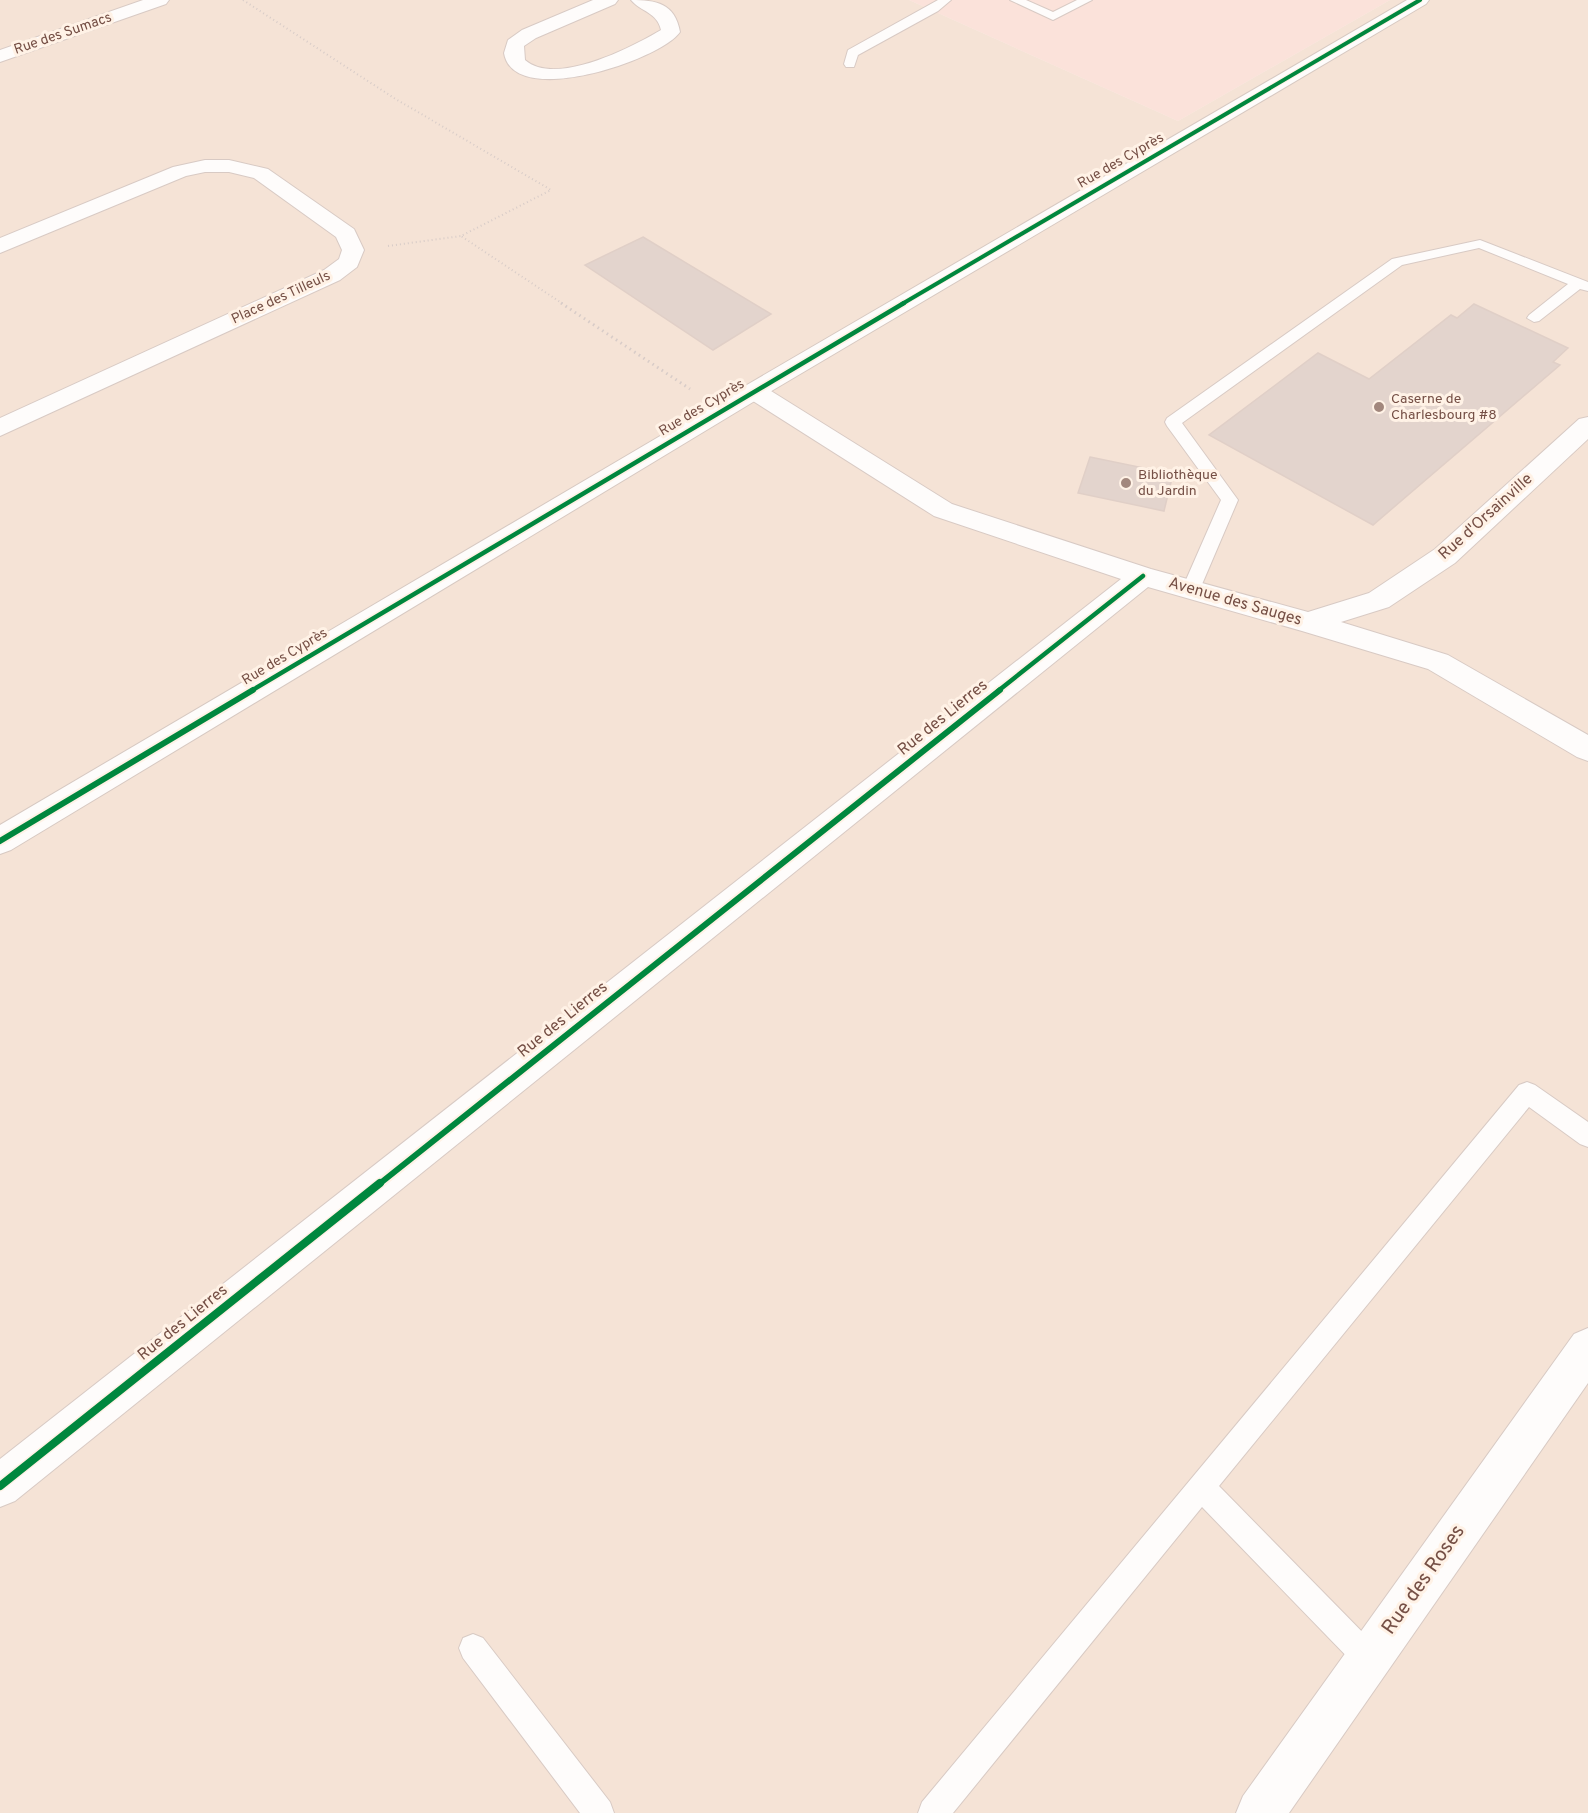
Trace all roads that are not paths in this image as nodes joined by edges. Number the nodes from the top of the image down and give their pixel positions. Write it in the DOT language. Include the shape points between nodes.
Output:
graph roads {
  1 [pos="160,0"];
  2 [pos="609,0"];
  3 [pos="640,0"];
  4 [pos="945,0"];
  5 [pos="1016,0"];
  6 [pos="1086,0"];
  7 [pos="1420,0"];
  8 [pos="0,56"];
  9 [pos="850,64"];
  10 [pos="0,246"];
  11 [pos="1583,285"];
  12 [pos="1534,318"];
  13 [pos="754,391"];
  14 [pos="1588,425"];
  15 [pos="0,428"];
  16 [pos="1143,576"];
  17 [pos="1191,589"];
  18 [pos="1308,622"];
  19 [pos="1588,749"];
  20 [pos="0,841"];
  21 [pos="1588,1136"];
  22 [pos="1588,1347"];
  23 [pos="0,1486"];
  24 [pos="1201,1487"];
  25 [pos="473,1648"];
  26 [pos="1369,1659"];
  27 [pos="599,1813"];
  28 [pos="933,1813"];
  29 [pos="1260,1813"];
  1 -- 8 [label="street, Rue des Sumacs"];
  2 -- 3 [label="street" via="529,34 515,44 513,54 518,65 536,74 561,76 584,71 671,32 664,16"];
  4 -- 9 [label="lane" via="852,53"];
  5 -- 6 [label="lane" via="1053,16"];
  7 -- 13 [label="street, Rue des Cyprès"];
  10 -- 15 [label="street, Place des Tilleuls" via="180,171 229,166 261,173 346,234 353,250 349,262 332,275"];
  11 -- 12 [label="lane"];
  11 -- 17 [label="lane" via="1480,244 1397,262 1173,422 1230,500"];
  13 -- 16 [label="street, Avenue des Sauges" via="943,510"];
  13 -- 20 [label="street, Rue des Cyprès"];
  14 -- 18 [label="street, Rue d'Orsainville" via="1445,556 1379,600"];
  16 -- 17 [label="street, Avenue des Sauges"];
  16 -- 23 [label="street, Rue des Lierres"];
  17 -- 18 [label="street, Avenue des Sauges"];
  18 -- 19 [label="street, Avenue des Sauges" via="1438,662"];
  21 -- 24 [label="lane" via="1527,1092"];
  22 -- 26 [label="street, Rue des Roses"];
  24 -- 26 [label="lane"];
  24 -- 28 [label="lane"];
  25 -- 27 [label="lane"];
  26 -- 29 [label="street, Rue des Roses"];
}
